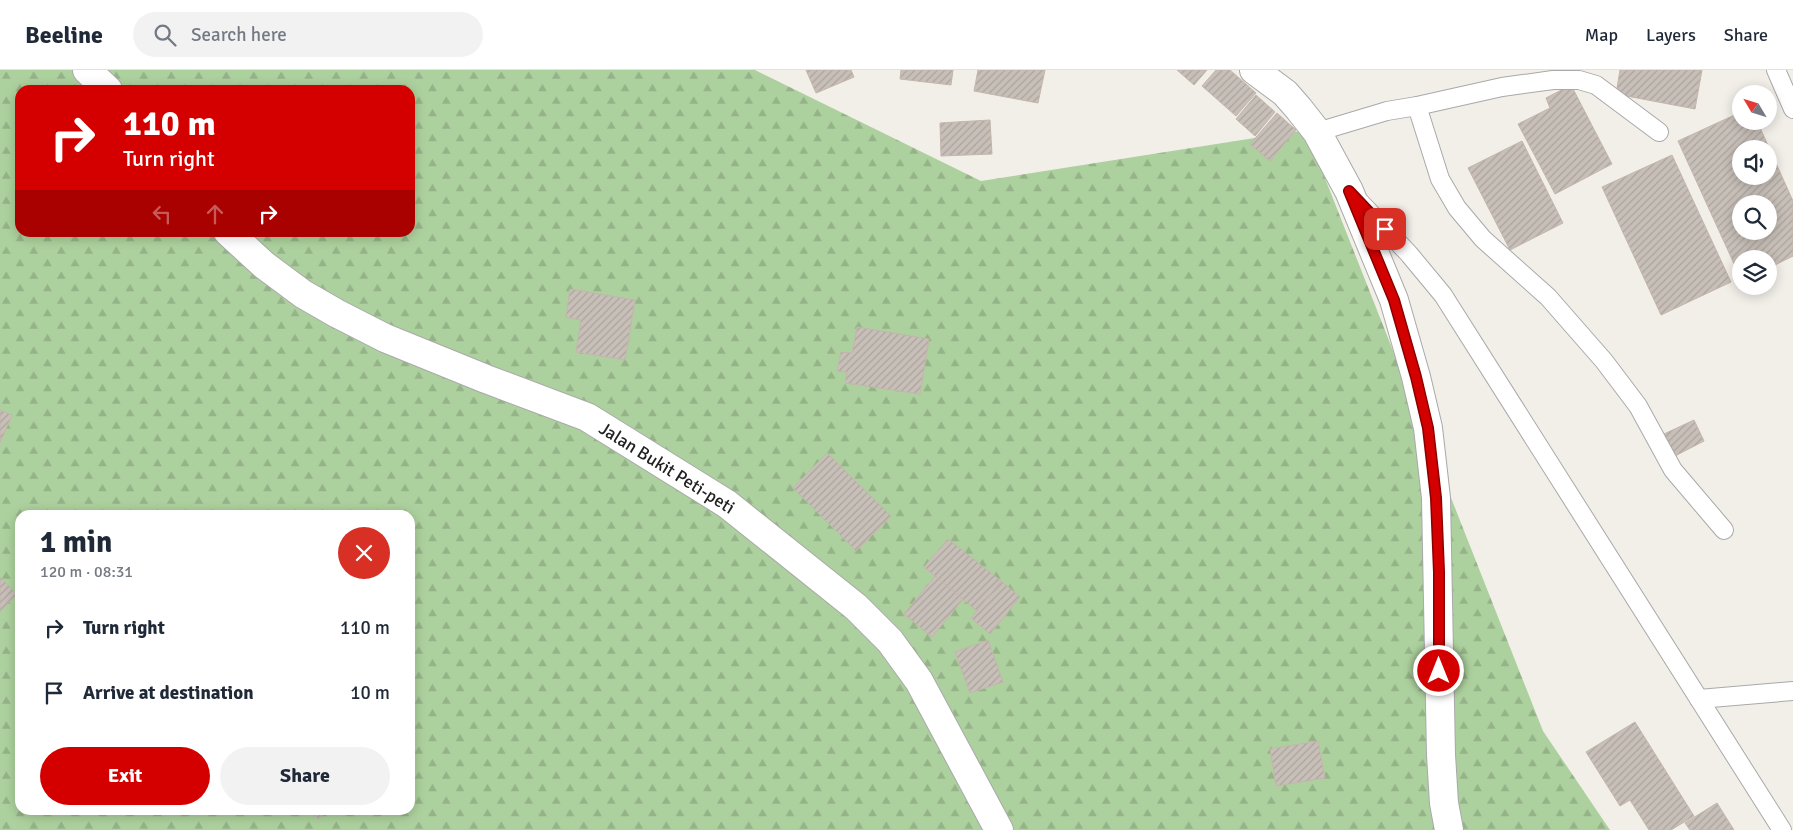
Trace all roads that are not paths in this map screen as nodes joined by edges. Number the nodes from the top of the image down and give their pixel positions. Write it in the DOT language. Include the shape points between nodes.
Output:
graph roads {
  1 [pos="87,70"];
  2 [pos="1776,70"];
  3 [pos="1264,73"];
  4 [pos="103,85"];
  5 [pos="1417,106"];
  6 [pos="1793,109"];
  7 [pos="1317,132"];
  8 [pos="1659,132"];
  9 [pos="1349,191"];
  10 [pos="233,237"];
  11 [pos="1724,530"];
  12 [pos="1793,691"];
  13 [pos="1699,699"];
  14 [pos="999,830"];
  15 [pos="1449,830"];
  16 [pos="1782,830"];
  1 -- 4 [label="street"];
  2 -- 6 [label="lane"];
  3 -- 7 [label="street"];
  5 -- 7 [label="lane" via="1387,111"];
  5 -- 8 [label="lane" via="1502,87 1573,80 1596,85"];
  5 -- 11 [label="lane" via="1440,179 1457,208 1483,239 1548,297 1604,361 1638,406 1673,470"];
  7 -- 9 [label="street"];
  9 -- 13 [label="lane" via="1410,254 1443,295"];
  9 -- 15 [label="street" via="1394,300 1428,428 1436,498 1441,755"];
  10 -- 14 [label="street, Jalan Bukit Peti-peti" via="264,266 336,313 385,338 587,417 727,504 856,607 890,640 919,681"];
  12 -- 13 [label="lane"];
  13 -- 16 [label="lane"];
}
